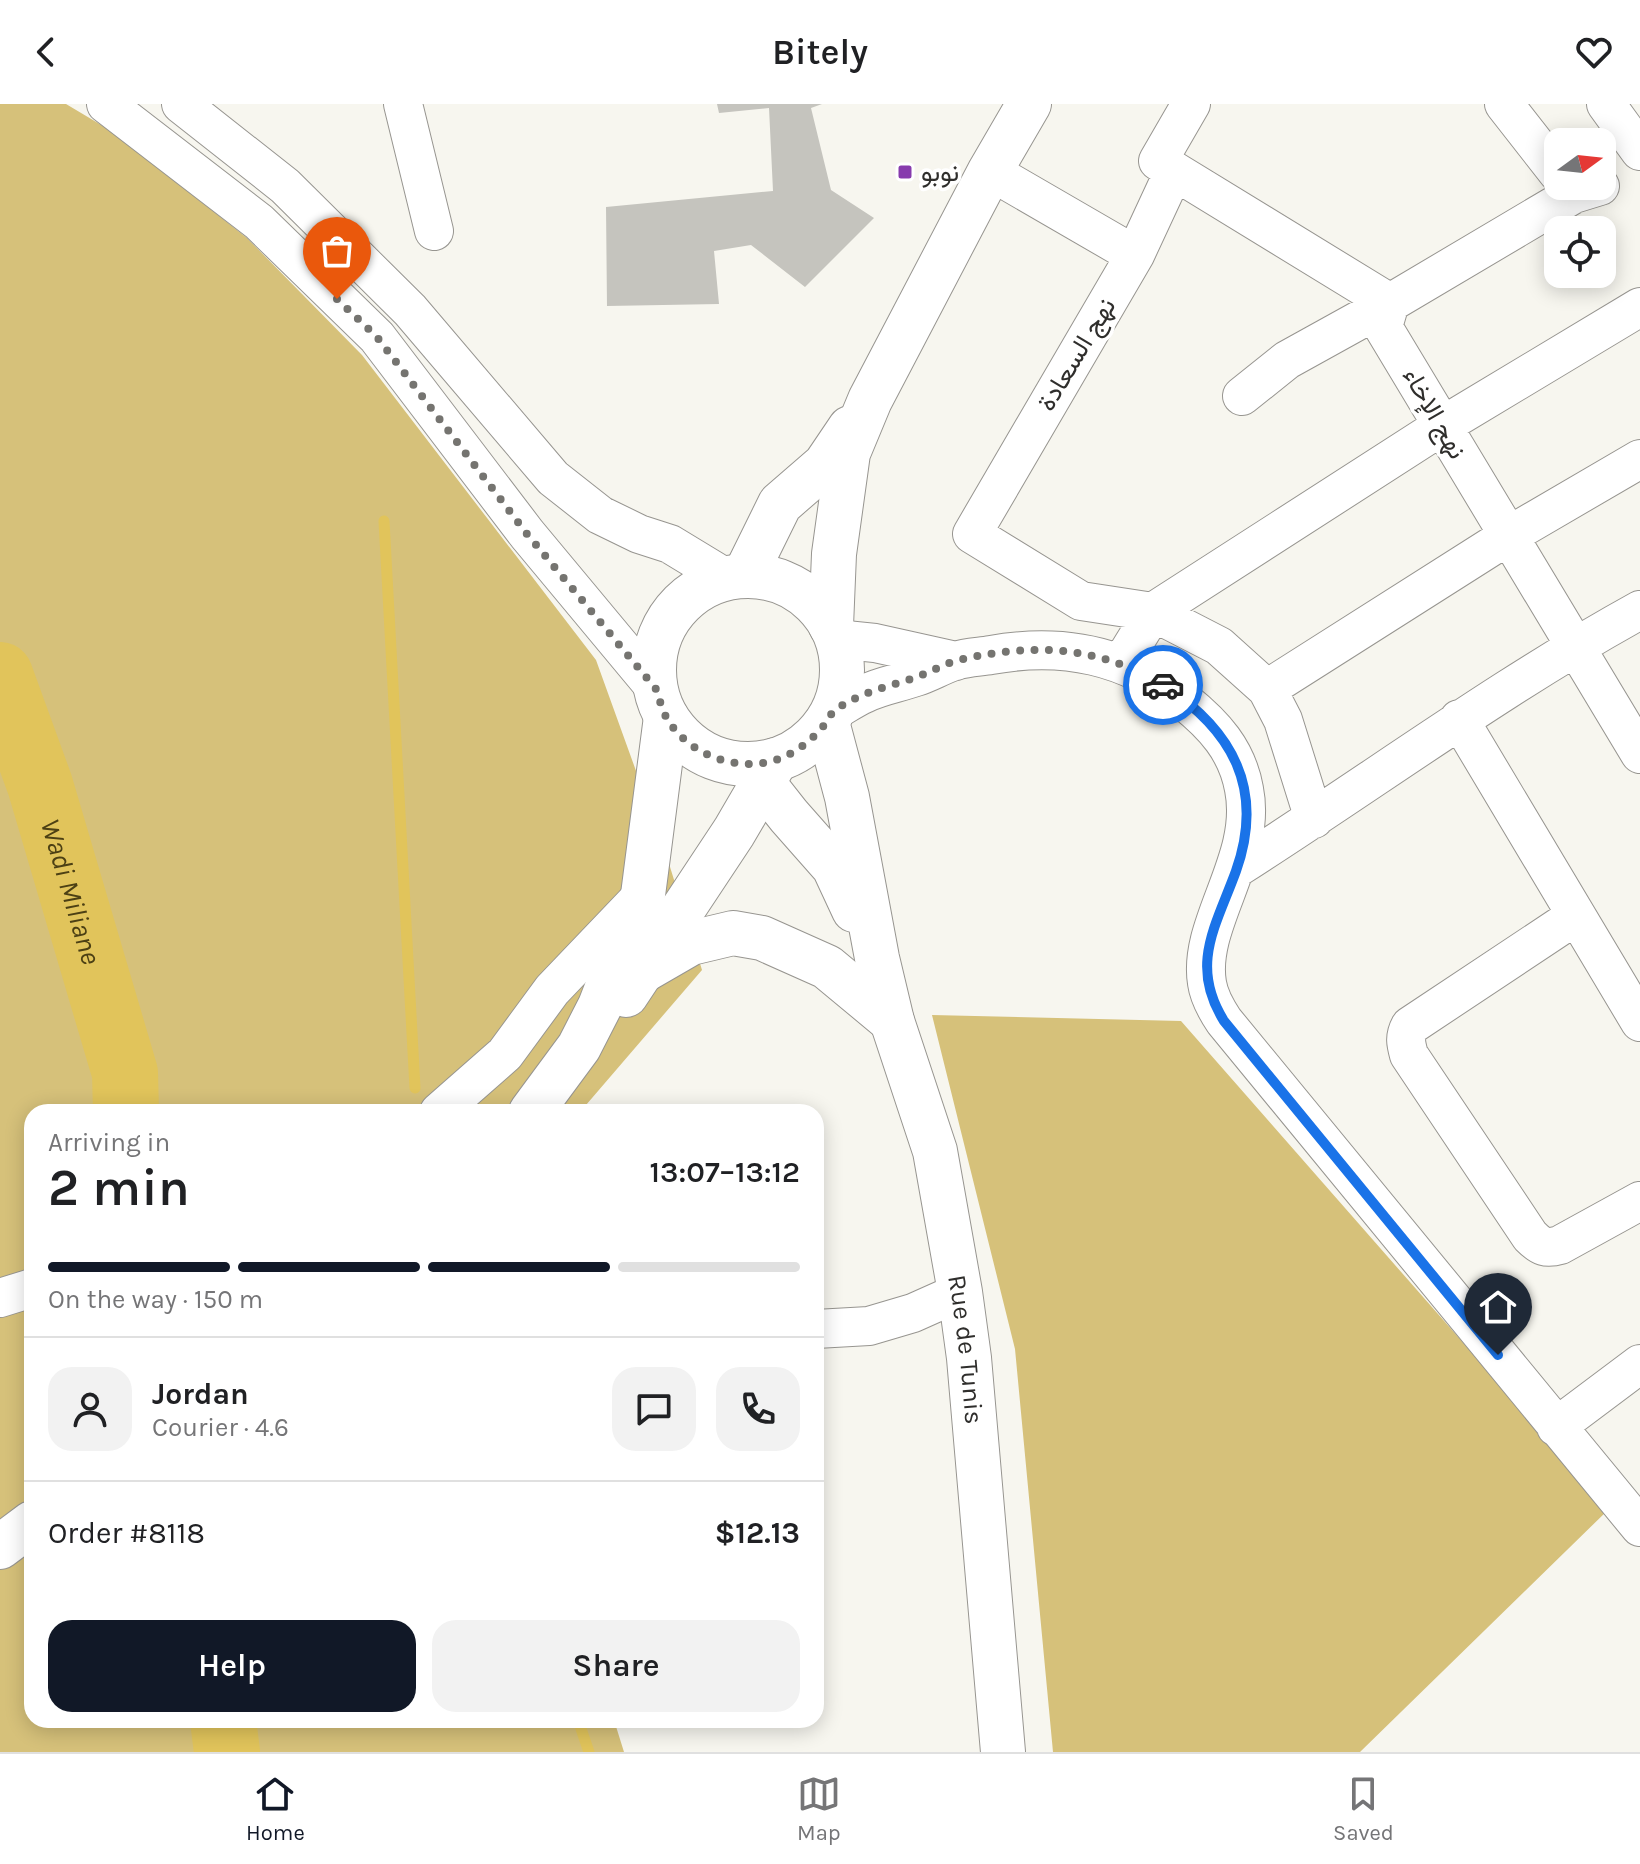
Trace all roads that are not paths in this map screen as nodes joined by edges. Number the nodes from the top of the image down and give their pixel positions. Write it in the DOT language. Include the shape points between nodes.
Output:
graph roads {
  1 [pos="106,104"];
  2 [pos="181,104"];
  3 [pos="403,104"];
  4 [pos="1029,104"];
  5 [pos="1191,104"];
  6 [pos="1504,104"];
  7 [pos="1606,104"];
  8 [pos="1544,147"];
  9 [pos="1640,151"];
  10 [pos="1166,166"];
  11 [pos="990,171"];
  12 [pos="1640,175"];
  13 [pos="1616,179"];
  14 [pos="1556,200"];
  15 [pos="434,231"];
  16 [pos="1135,255"];
  17 [pos="1390,303"];
  18 [pos="1640,307"];
  19 [pos="1242,396"];
  20 [pos="870,400"];
  21 [pos="1442,426"];
  22 [pos="1640,459"];
  23 [pos="1508,536"];
  24 [pos="735,577"];
  25 [pos="1640,610"];
  26 [pos="1153,612"];
  27 [pos="834,632"];
  28 [pos="1574,646"];
  29 [pos="956,661"];
  30 [pos="1121,664"];
  31 [pos="1267,689"];
  32 [pos="661,703"];
  33 [pos="830,717"];
  34 [pos="1459,719"];
  35 [pos="1640,754"];
  36 [pos="762,769"];
  37 [pos="1314,819"];
  38 [pos="1237,868"];
  39 [pos="643,895"];
  40 [pos="1574,917"];
  41 [pos="877,958"];
  42 [pos="640,972"];
  43 [pos="892,1021"];
  44 [pos="1640,1022"];
  45 [pos="579,1047"];
  46 [pos="448,1104"];
  47 [pos="537,1104"];
  48 [pos="1640,1201"];
  49 [pos="24,1290"];
  50 [pos="960,1292"];
  51 [pos="0,1298"];
  52 [pos="824,1329"];
  53 [pos="1640,1364"];
  54 [pos="1556,1427"];
  55 [pos="1640,1527"];
  56 [pos="24,1529"];
  57 [pos="0,1547"];
  58 [pos="1003,1752"];
  1 -- 32 [label="street" via="259,222 377,337"];
  2 -- 24 [label="street" via="285,186 410,310 553,478 600,515"];
  3 -- 15 [label="street"];
  4 -- 11 [label="main road"];
  5 -- 10 [label="street, نهج السعادة"];
  6 -- 8 [label="street"];
  7 -- 9 [label="street"];
  10 -- 16 [label="street, نهج السعادة"];
  10 -- 17 [label="street"];
  11 -- 16 [label="street"];
  11 -- 20 [label="main road"];
  12 -- 13 [label="street"];
  14 -- 17 [label="street"];
  16 -- 26 [label="street, نهج السعادة" via="972,534 1081,601"];
  17 -- 19 [label="street" via="1287,360"];
  17 -- 21 [label="street, نهج الإخاء" via="1383,327"];
  18 -- 21 [label="street"];
  20 -- 24 [label="main road" via="825,465 780,504"];
  20 -- 27 [label="main road" via="848,453 834,554"];
  21 -- 23 [label="street, نهج الإخاء"];
  21 -- 26 [label="street"];
  22 -- 23 [label="street"];
  23 -- 28 [label="street, نهج الإخاء"];
  23 -- 31 [label="street"];
  24 -- 27 [label="main road" via="771,578 796,588 816,605"];
  24 -- 32 [label="main road" via="699,589 677,607 662,632 654,659"];
  25 -- 28 [label="street"];
  26 -- 30 [label="street"];
  26 -- 31 [label="street" via="1219,646"];
  27 -- 29 [label="street"];
  27 -- 33 [label="main road" via="842,663"];
  28 -- 34 [label="street"];
  28 -- 35 [label="street, نهج الإخاء"];
  29 -- 30 [label="street" via="1034,648 1074,651"];
  29 -- 33 [label="street" via="866,693"];
  30 -- 38 [label="street" via="1172,691 1211,723 1233,752 1245,790 1245,831"];
  31 -- 37 [label="street" via="1283,720"];
  32 -- 36 [label="main road" via="686,741 704,754"];
  32 -- 39 [label="main road"];
  33 -- 36 [label="main road" via="805,745"];
  33 -- 41 [label="main road"];
  34 -- 37 [label="street"];
  34 -- 40 [label="street"];
  36 -- 41 [label="main road" via="834,867"];
  36 -- 42 [label="main road" via="734,832"];
  37 -- 38 [label="street"];
  38 -- 54 [label="street" via="1208,950 1212,1002"];
  39 -- 45 [label="main road"];
  39 -- 46 [label="street" via="552,990 505,1054"];
  40 -- 44 [label="street"];
  40 -- 48 [label="street" via="1410,1026 1406,1044 1539,1245 1560,1245"];
  41 -- 43 [label="main road, Rue de Tunis"];
  42 -- 43 [label="main road" via="691,943 733,933 762,938 827,967"];
  42 -- 45 [label="main road" via="610,1023"];
  43 -- 50 [label="main road, Rue de Tunis" via="935,1151"];
  45 -- 47 [label="main road"];
  49 -- 51 [label="street"];
  50 -- 52 [label="street" via="869,1326"];
  50 -- 58 [label="main road, Rue de Tunis"];
  53 -- 54 [label="street"];
  54 -- 55 [label="street"];
  56 -- 57 [label="main road"];
}
